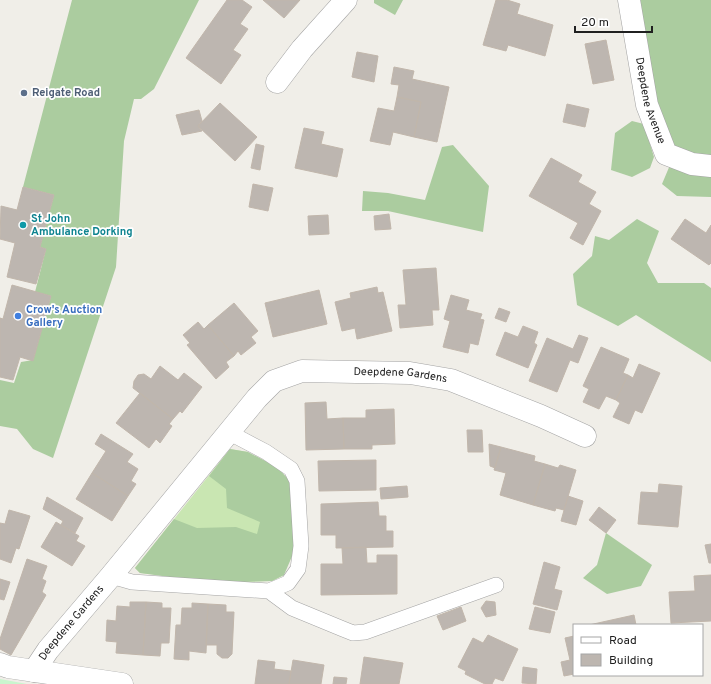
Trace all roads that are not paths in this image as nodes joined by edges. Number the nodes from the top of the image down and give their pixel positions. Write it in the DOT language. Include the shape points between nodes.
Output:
graph roads {
  1 [pos="346,0"];
  2 [pos="629,0"];
  3 [pos="277,82"];
  4 [pos="711,166"];
  5 [pos="228,432"];
  6 [pos="585,436"];
  7 [pos="111,576"];
  8 [pos="496,585"];
  9 [pos="268,591"];
  10 [pos="0,664"];
  11 [pos="34,671"];
  12 [pos="122,684"];
  1 -- 3 [label="street" via="302,49"];
  2 -- 4 [label="street, Deepdene Avenue" via="647,105 666,154 692,164"];
  5 -- 6 [label="street, Deepdene Gardens" via="274,381 302,371 410,373 451,380"];
  5 -- 7 [label="street, Deepdene Gardens"];
  5 -- 9 [label="lane, Deepdene Gardens" via="291,469 297,481 300,546 298,569 288,583"];
  7 -- 9 [label="lane, Deepdene Gardens" via="132,582"];
  7 -- 11 [label="street, Deepdene Gardens" via="48,650"];
  8 -- 9 [label="lane" via="365,632 353,633 292,608"];
  10 -- 11 [label="street"];
  11 -- 12 [label="street"];
}
